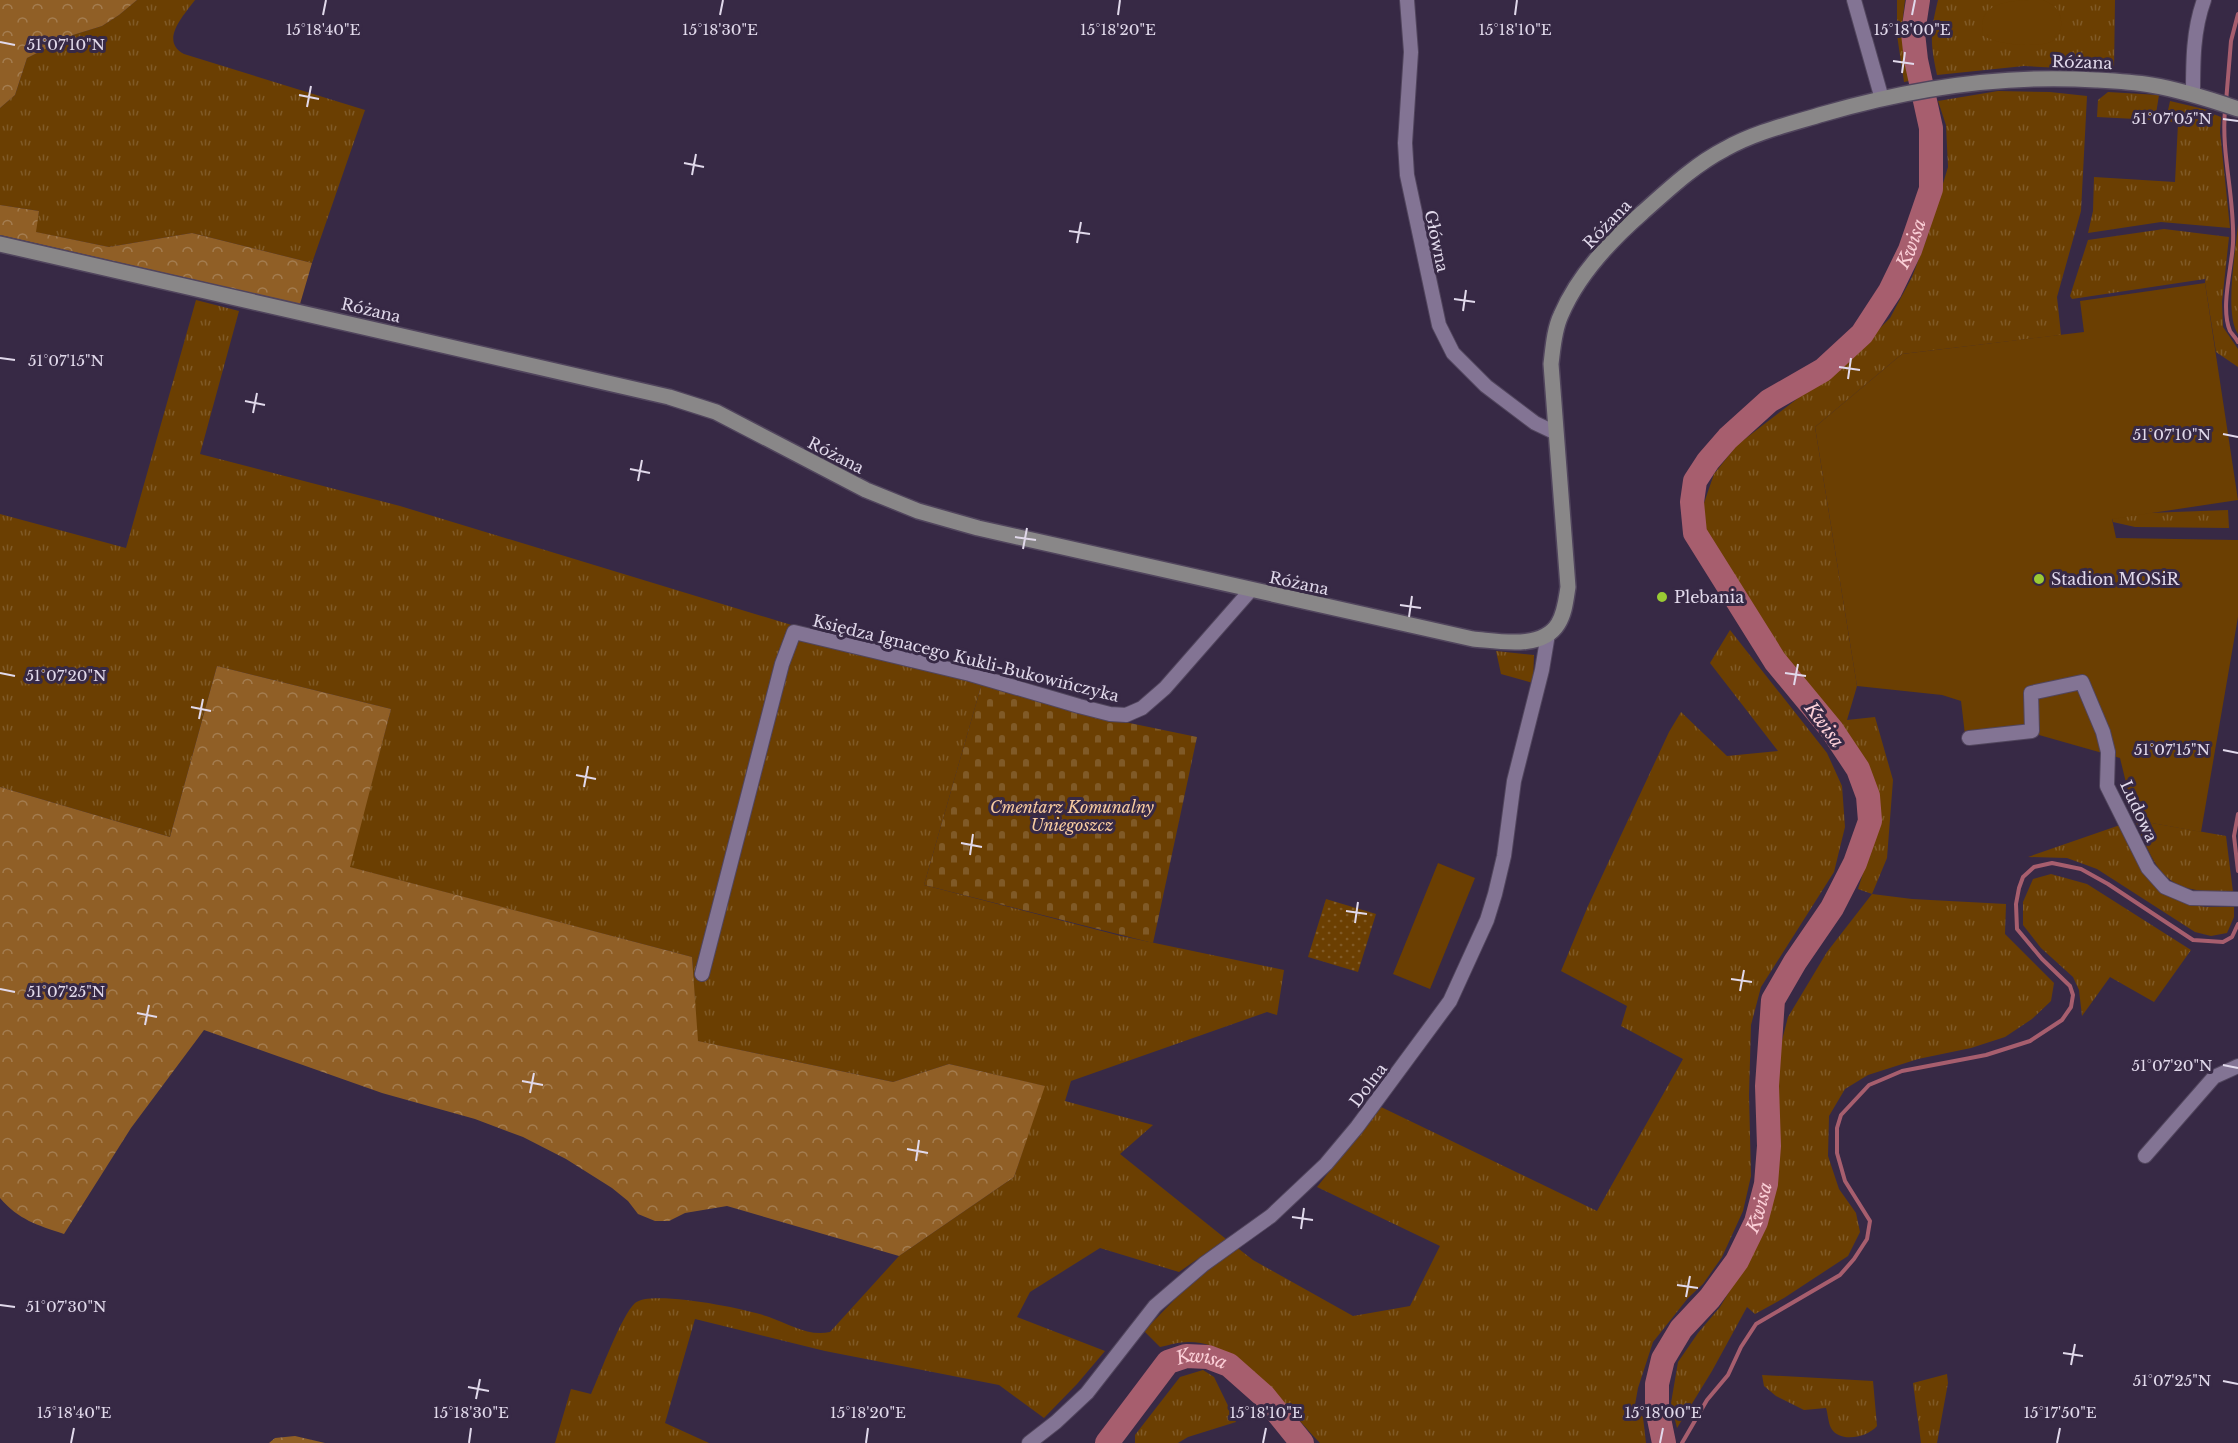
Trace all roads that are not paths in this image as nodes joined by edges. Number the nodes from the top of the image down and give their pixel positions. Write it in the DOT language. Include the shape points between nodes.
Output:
graph roads {
  1 [pos="1407,0"];
  2 [pos="1854,0"];
  3 [pos="2204,0"];
  4 [pos="2193,94"];
  5 [pos="1882,99"];
  6 [pos="2238,109"];
  7 [pos="0,244"];
  8 [pos="1556,433"];
  9 [pos="1250,591"];
  10 [pos="1548,634"];
  11 [pos="1969,738"];
  12 [pos="2238,899"];
  13 [pos="702,974"];
  14 [pos="2238,1066"];
  15 [pos="2145,1156"];
  16 [pos="1029,1443"];
  1 -- 8 [label="street, Główna" via="1411,52 1405,143 1407,175 1439,326 1453,353 1486,386 1535,423"];
  2 -- 5 [label="street"];
  3 -- 4 [label="street" via="2196,28"];
  4 -- 5 [label="street, Różana" via="2149,84 2083,79 1995,80"];
  4 -- 6 [label="street, Różana"];
  5 -- 8 [label="street, Różana" via="1746,138 1672,186 1621,231 1587,270 1561,315 1551,364"];
  7 -- 9 [label="street, Różana" via="669,397 716,412 866,490 918,511"];
  8 -- 10 [label="street, Różana" via="1568,587 1558,624"];
  9 -- 10 [label="street, Różana" via="1473,639 1522,641"];
  9 -- 13 [label="street, Księdza Ignacego Kukli-Bukowińczyka" via="1165,688 1142,708 1126,715 794,632 782,664"];
  10 -- 16 [label="street, Dolna" via="1514,781 1495,894 1450,1001 1326,1164 1271,1216 1204,1264 1155,1306 1087,1393"];
  11 -- 12 [label="street, Ludowa" via="2032,731 2031,693 2082,682 2108,752 2107,786 2148,868 2165,887 2192,898"];
  14 -- 15 [label="street" via="2214,1077"];
}
